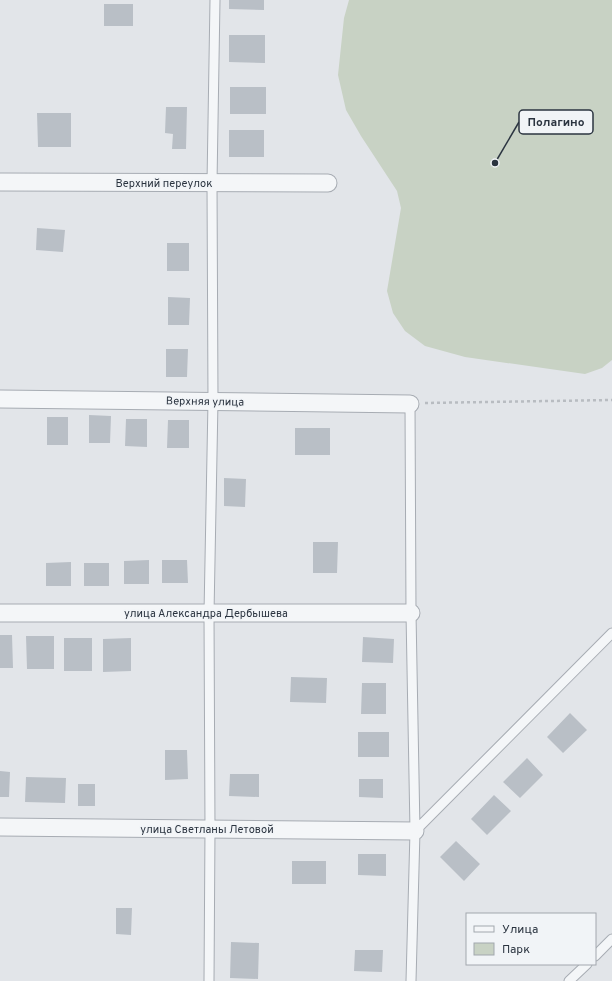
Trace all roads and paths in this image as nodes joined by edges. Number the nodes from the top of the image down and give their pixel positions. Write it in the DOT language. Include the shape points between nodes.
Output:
graph roads {
  1 [pos="215,0"];
  2 [pos="0,182"];
  3 [pos="212,183"];
  4 [pos="328,183"];
  5 [pos="0,399"];
  6 [pos="612,400"];
  7 [pos="213,401"];
  8 [pos="410,404"];
  9 [pos="0,613"];
  10 [pos="411,613"];
  11 [pos="208,614"];
  12 [pos="612,633"];
  13 [pos="0,827"];
  14 [pos="210,830"];
  15 [pos="415,831"];
  16 [pos="612,939"];
  17 [pos="596,955"];
  18 [pos="585,965"];
  19 [pos="209,981"];
  20 [pos="411,981"];
  21 [pos="570,981"];
  1 -- 3 [label="lane"];
  2 -- 3 [label="street, Верхний переулок"];
  3 -- 4 [label="street, Верхний переулок"];
  3 -- 7 [label="lane"];
  5 -- 7 [label="street, Верхняя улица"];
  6 -- 8 [label="path"];
  7 -- 8 [label="street, Верхняя улица"];
  7 -- 11 [label="lane"];
  8 -- 10 [label="lane"];
  9 -- 11 [label="street, улица Александра Дербышева"];
  10 -- 11 [label="street, улица Александра Дербышева"];
  10 -- 15 [label="lane"];
  11 -- 14 [label="lane"];
  12 -- 15 [label="lane"];
  13 -- 14 [label="street, улица Светланы Летовой"];
  14 -- 15 [label="street, улица Светланы Летовой"];
  14 -- 19 [label="lane"];
  15 -- 20 [label="lane"];
  16 -- 17 [label="lane"];
  18 -- 21 [label="lane"];
}
